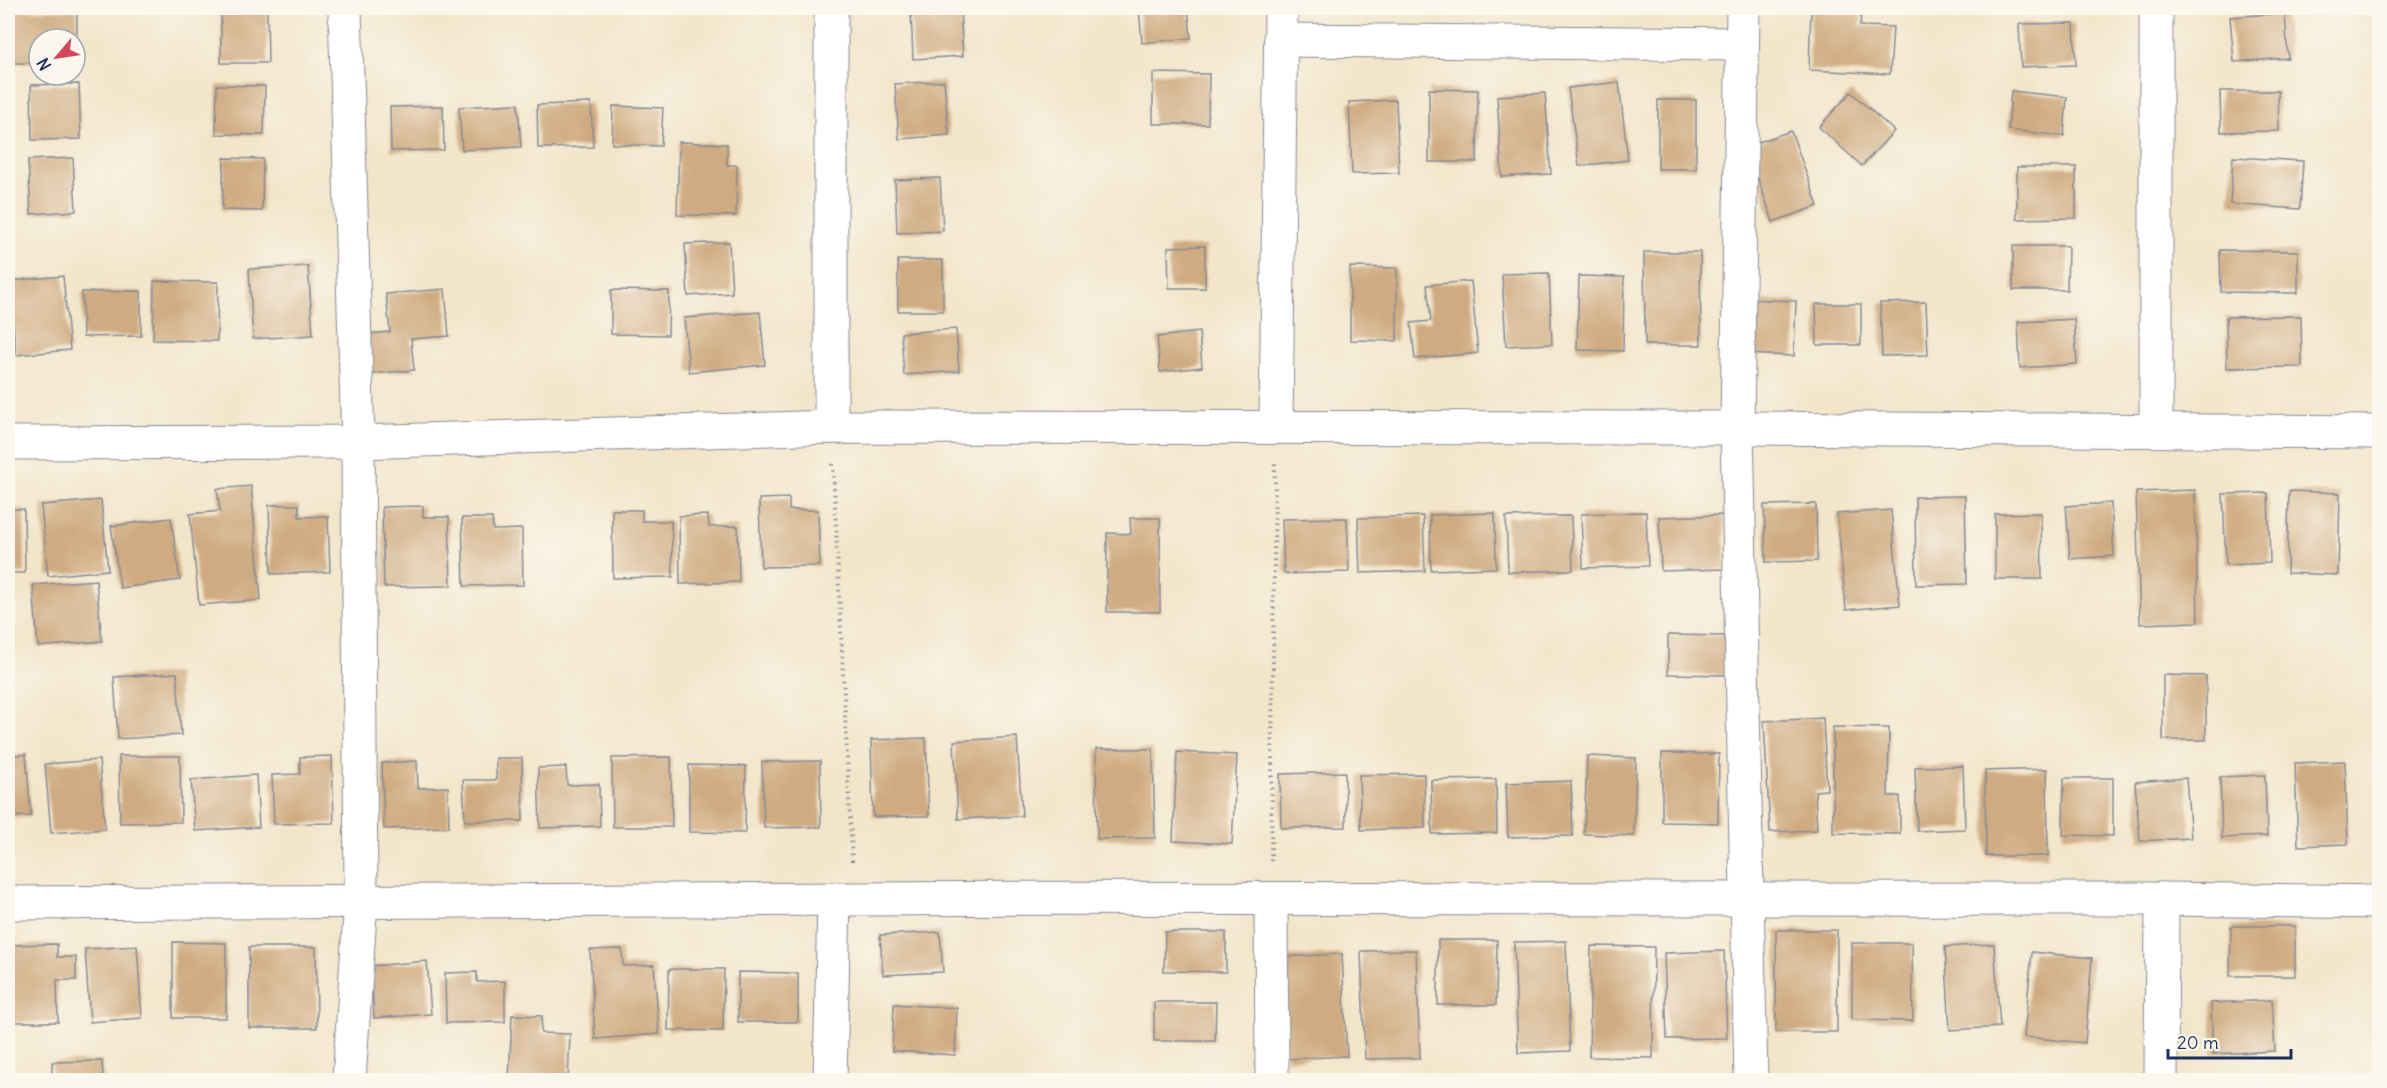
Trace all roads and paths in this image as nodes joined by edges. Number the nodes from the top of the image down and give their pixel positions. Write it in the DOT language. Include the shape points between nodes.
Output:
graph roads {
  1 [pos="345,8"];
  2 [pos="831,8"];
  3 [pos="1281,8"];
  4 [pos="1743,8"];
  5 [pos="2156,8"];
  6 [pos="1281,40"];
  7 [pos="1741,44"];
  8 [pos="831,427"];
  9 [pos="1276,427"];
  10 [pos="1737,428"];
  11 [pos="2156,430"];
  12 [pos="2379,432"];
  13 [pos="358,442"];
  14 [pos="8,443"];
  15 [pos="361,899"];
  16 [pos="844,899"];
  17 [pos="1271,899"];
  18 [pos="2162,899"];
  19 [pos="1748,900"];
  20 [pos="2379,902"];
  21 [pos="8,903"];
  22 [pos="348,1080"];
  23 [pos="830,1080"];
  24 [pos="1272,1080"];
  25 [pos="1751,1080"];
  26 [pos="2161,1080"];
  1 -- 13 [label="street"];
  2 -- 8 [label="street"];
  3 -- 6 [label="street"];
  4 -- 7 [label="street"];
  5 -- 11 [label="street"];
  6 -- 7 [label="street"];
  6 -- 9 [label="street"];
  7 -- 10 [label="street"];
  8 -- 9 [label="street"];
  8 -- 13 [label="street"];
  8 -- 16 [label="path"];
  9 -- 10 [label="street"];
  9 -- 17 [label="path"];
  10 -- 11 [label="street"];
  10 -- 19 [label="street"];
  11 -- 12 [label="street"];
  13 -- 14 [label="street"];
  13 -- 15 [label="street"];
  15 -- 16 [label="street"];
  15 -- 21 [label="street"];
  15 -- 22 [label="street"];
  16 -- 17 [label="street"];
  16 -- 23 [label="street"];
  17 -- 19 [label="street"];
  17 -- 24 [label="street"];
  18 -- 19 [label="street"];
  18 -- 20 [label="street"];
  18 -- 26 [label="street"];
  19 -- 25 [label="street"];
}
